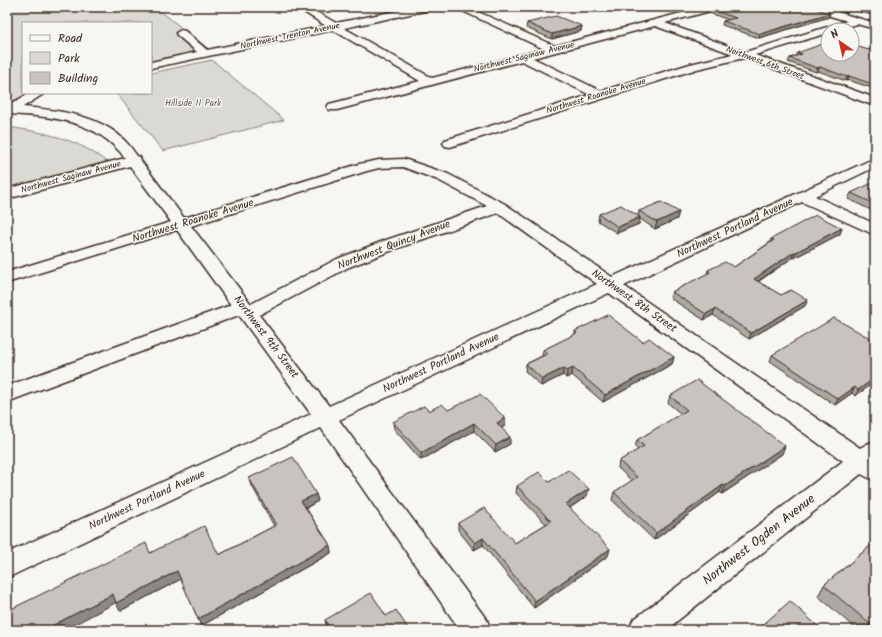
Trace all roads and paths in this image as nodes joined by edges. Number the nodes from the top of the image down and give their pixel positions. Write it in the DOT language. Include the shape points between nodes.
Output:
graph roads {
  1 [pos="301,7"];
  2 [pos="429,7"];
  3 [pos="459,7"];
  4 [pos="715,7"];
  5 [pos="814,7"];
  6 [pos="856,20"];
  7 [pos="656,23"];
  8 [pos="875,26"];
  9 [pos="335,27"];
  10 [pos="181,33"];
  11 [pos="553,49"];
  12 [pos="204,54"];
  13 [pos="744,55"];
  14 [pos="523,57"];
  15 [pos="152,65"];
  16 [pos="430,81"];
  17 [pos="38,94"];
  18 [pos="599,95"];
  19 [pos="875,102"];
  20 [pos="333,107"];
  21 [pos="8,110"];
  22 [pos="450,143"];
  23 [pos="135,160"];
  24 [pos="875,162"];
  25 [pos="379,164"];
  26 [pos="7,194"];
  27 [pos="803,196"];
  28 [pos="500,207"];
  29 [pos="180,225"];
  30 [pos="875,230"];
  31 [pos="7,278"];
  32 [pos="611,285"];
  33 [pos="246,310"];
  34 [pos="7,394"];
  35 [pos="325,417"];
  36 [pos="870,461"];
  37 [pos="7,566"];
  38 [pos="477,630"];
  39 [pos="643,630"];
  1 -- 9 [label="street"];
  2 -- 9 [label="street, Northwest Trenton Avenue"];
  3 -- 11 [label="street"];
  4 -- 7 [label="street, Northwest Saginaw Avenue"];
  5 -- 6 [label="street"];
  6 -- 8 [label="street"];
  6 -- 13 [label="street"];
  7 -- 11 [label="street, Northwest Saginaw Avenue"];
  7 -- 13 [label="street, Northwest 6th Street"];
  9 -- 12 [label="street, Northwest Trenton Avenue"];
  9 -- 16 [label="street"];
  10 -- 12 [label="street"];
  11 -- 14 [label="street, Northwest Saginaw Avenue"];
  12 -- 15 [label="street, Northwest Trenton Avenue"];
  13 -- 18 [label="street, Northwest Roanoke Avenue" via="694,66"];
  13 -- 19 [label="street, Northwest 6th Street"];
  14 -- 16 [label="street, Northwest Saginaw Avenue"];
  14 -- 18 [label="street"];
  16 -- 20 [label="street, Northwest Saginaw Avenue"];
  17 -- 21 [label="street"];
  18 -- 22 [label="street, Northwest Roanoke Avenue"];
  21 -- 23 [label="street, Northwest 9th Street" via="37,112 94,126 122,144"];
  23 -- 26 [label="street, Northwest Saginaw Avenue"];
  23 -- 29 [label="street, Northwest 9th Street"];
  24 -- 27 [label="street, Northwest Portland Avenue"];
  25 -- 28 [label="street, Northwest 8th Street" via="404,163 443,177"];
  25 -- 29 [label="street, Northwest Roanoke Avenue"];
  27 -- 30 [label="street"];
  27 -- 32 [label="street, Northwest Portland Avenue"];
  28 -- 32 [label="street, Northwest 8th Street"];
  28 -- 33 [label="street, Northwest Quincy Avenue" via="343,263"];
  29 -- 31 [label="street, Northwest Roanoke Avenue"];
  29 -- 33 [label="street, Northwest 9th Street"];
  32 -- 35 [label="street, Northwest Portland Avenue"];
  32 -- 36 [label="street, Northwest 8th Street"];
  33 -- 34 [label="street, Northwest Quincy Avenue"];
  33 -- 35 [label="street, Northwest 9th Street"];
  35 -- 37 [label="street, Northwest Portland Avenue"];
  35 -- 38 [label="street, Northwest 9th Street"];
  36 -- 39 [label="street, Northwest Ogden Avenue"];
}
